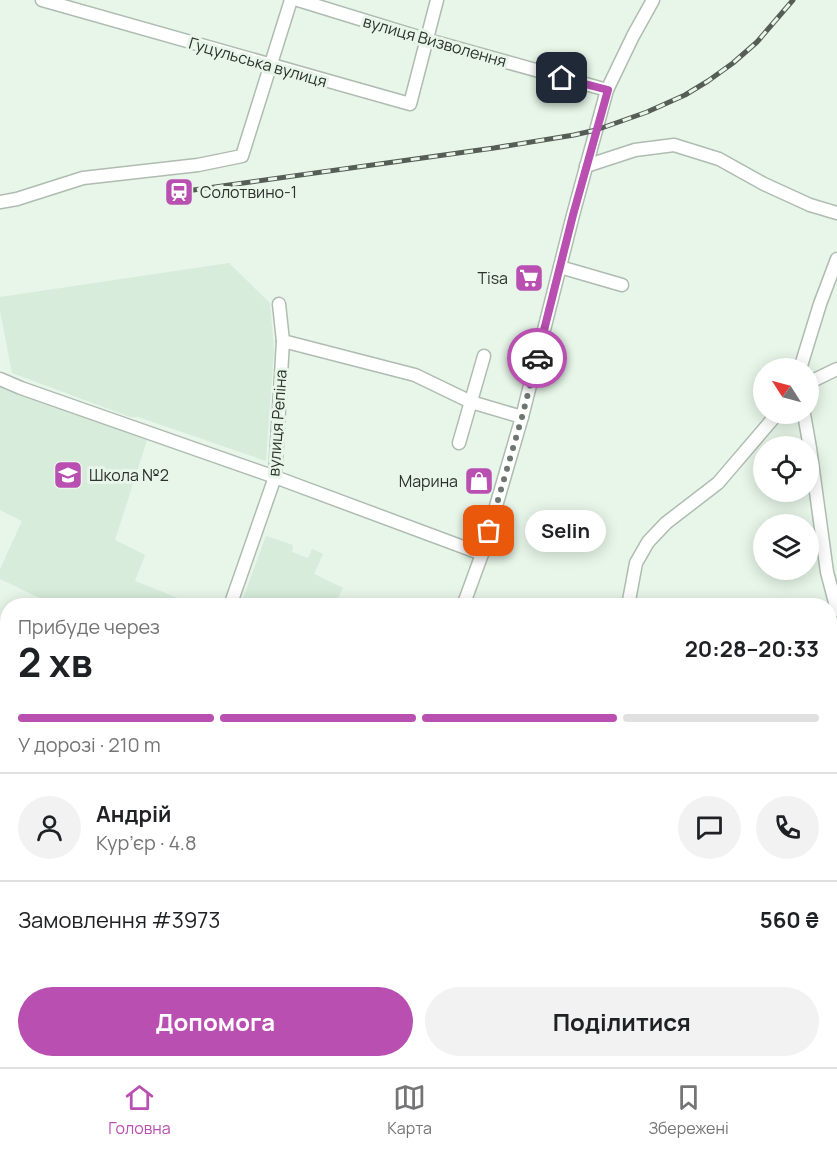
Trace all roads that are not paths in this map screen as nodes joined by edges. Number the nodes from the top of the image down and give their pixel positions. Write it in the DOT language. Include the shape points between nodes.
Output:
graph roads {
  1 [pos="42,0"];
  2 [pos="291,0"];
  3 [pos="298,0"];
  4 [pos="437,0"];
  5 [pos="653,0"];
  6 [pos="428,40"];
  7 [pos="271,66"];
  8 [pos="608,90"];
  9 [pos="586,166"];
  10 [pos="0,202"];
  11 [pos="837,213"];
  12 [pos="837,259"];
  13 [pos="560,267"];
  14 [pos="622,285"];
  15 [pos="279,304"];
  16 [pos="283,341"];
  17 [pos="484,356"];
  18 [pos="803,358"];
  19 [pos="837,369"];
  20 [pos="819,378"];
  21 [pos="0,379"];
  22 [pos="471,402"];
  23 [pos="522,417"];
  24 [pos="768,424"];
  25 [pos="806,424"];
  26 [pos="459,443"];
  27 [pos="275,477"];
  28 [pos="482,554"];
  29 [pos="233,598"];
  30 [pos="465,598"];
  31 [pos="629,598"];
  32 [pos="834,598"];
  1 -- 7 [label="street, Гуцульська вулиця"];
  2 -- 7 [label="street"];
  3 -- 6 [label="street, вулиця Визволення"];
  4 -- 6 [label="street"];
  5 -- 8 [label="street"];
  6 -- 7 [label="street, Гуцульська вулиця" via="410,104"];
  6 -- 8 [label="street, вулиця Визволення"];
  7 -- 10 [label="street" via="242,156 83,178"];
  8 -- 9 [label="street"];
  9 -- 11 [label="street" via="635,150 674,145 719,159 764,184"];
  9 -- 13 [label="street"];
  12 -- 18 [label="street"];
  13 -- 14 [label="street"];
  13 -- 23 [label="street"];
  15 -- 16 [label="street, вулиця Репіна"];
  16 -- 22 [label="street" via="415,375"];
  16 -- 27 [label="street, вулиця Репіна"];
  17 -- 22 [label="street"];
  19 -- 20 [label="street"];
  21 -- 27 [label="street"];
  22 -- 23 [label="street"];
  22 -- 26 [label="street"];
  23 -- 28 [label="street"];
  24 -- 31 [label="street" via="718,483 648,542 636,563"];
  25 -- 32 [label="street"];
  27 -- 28 [label="street"];
  27 -- 29 [label="street, вулиця Репіна"];
  28 -- 30 [label="street"];
}
